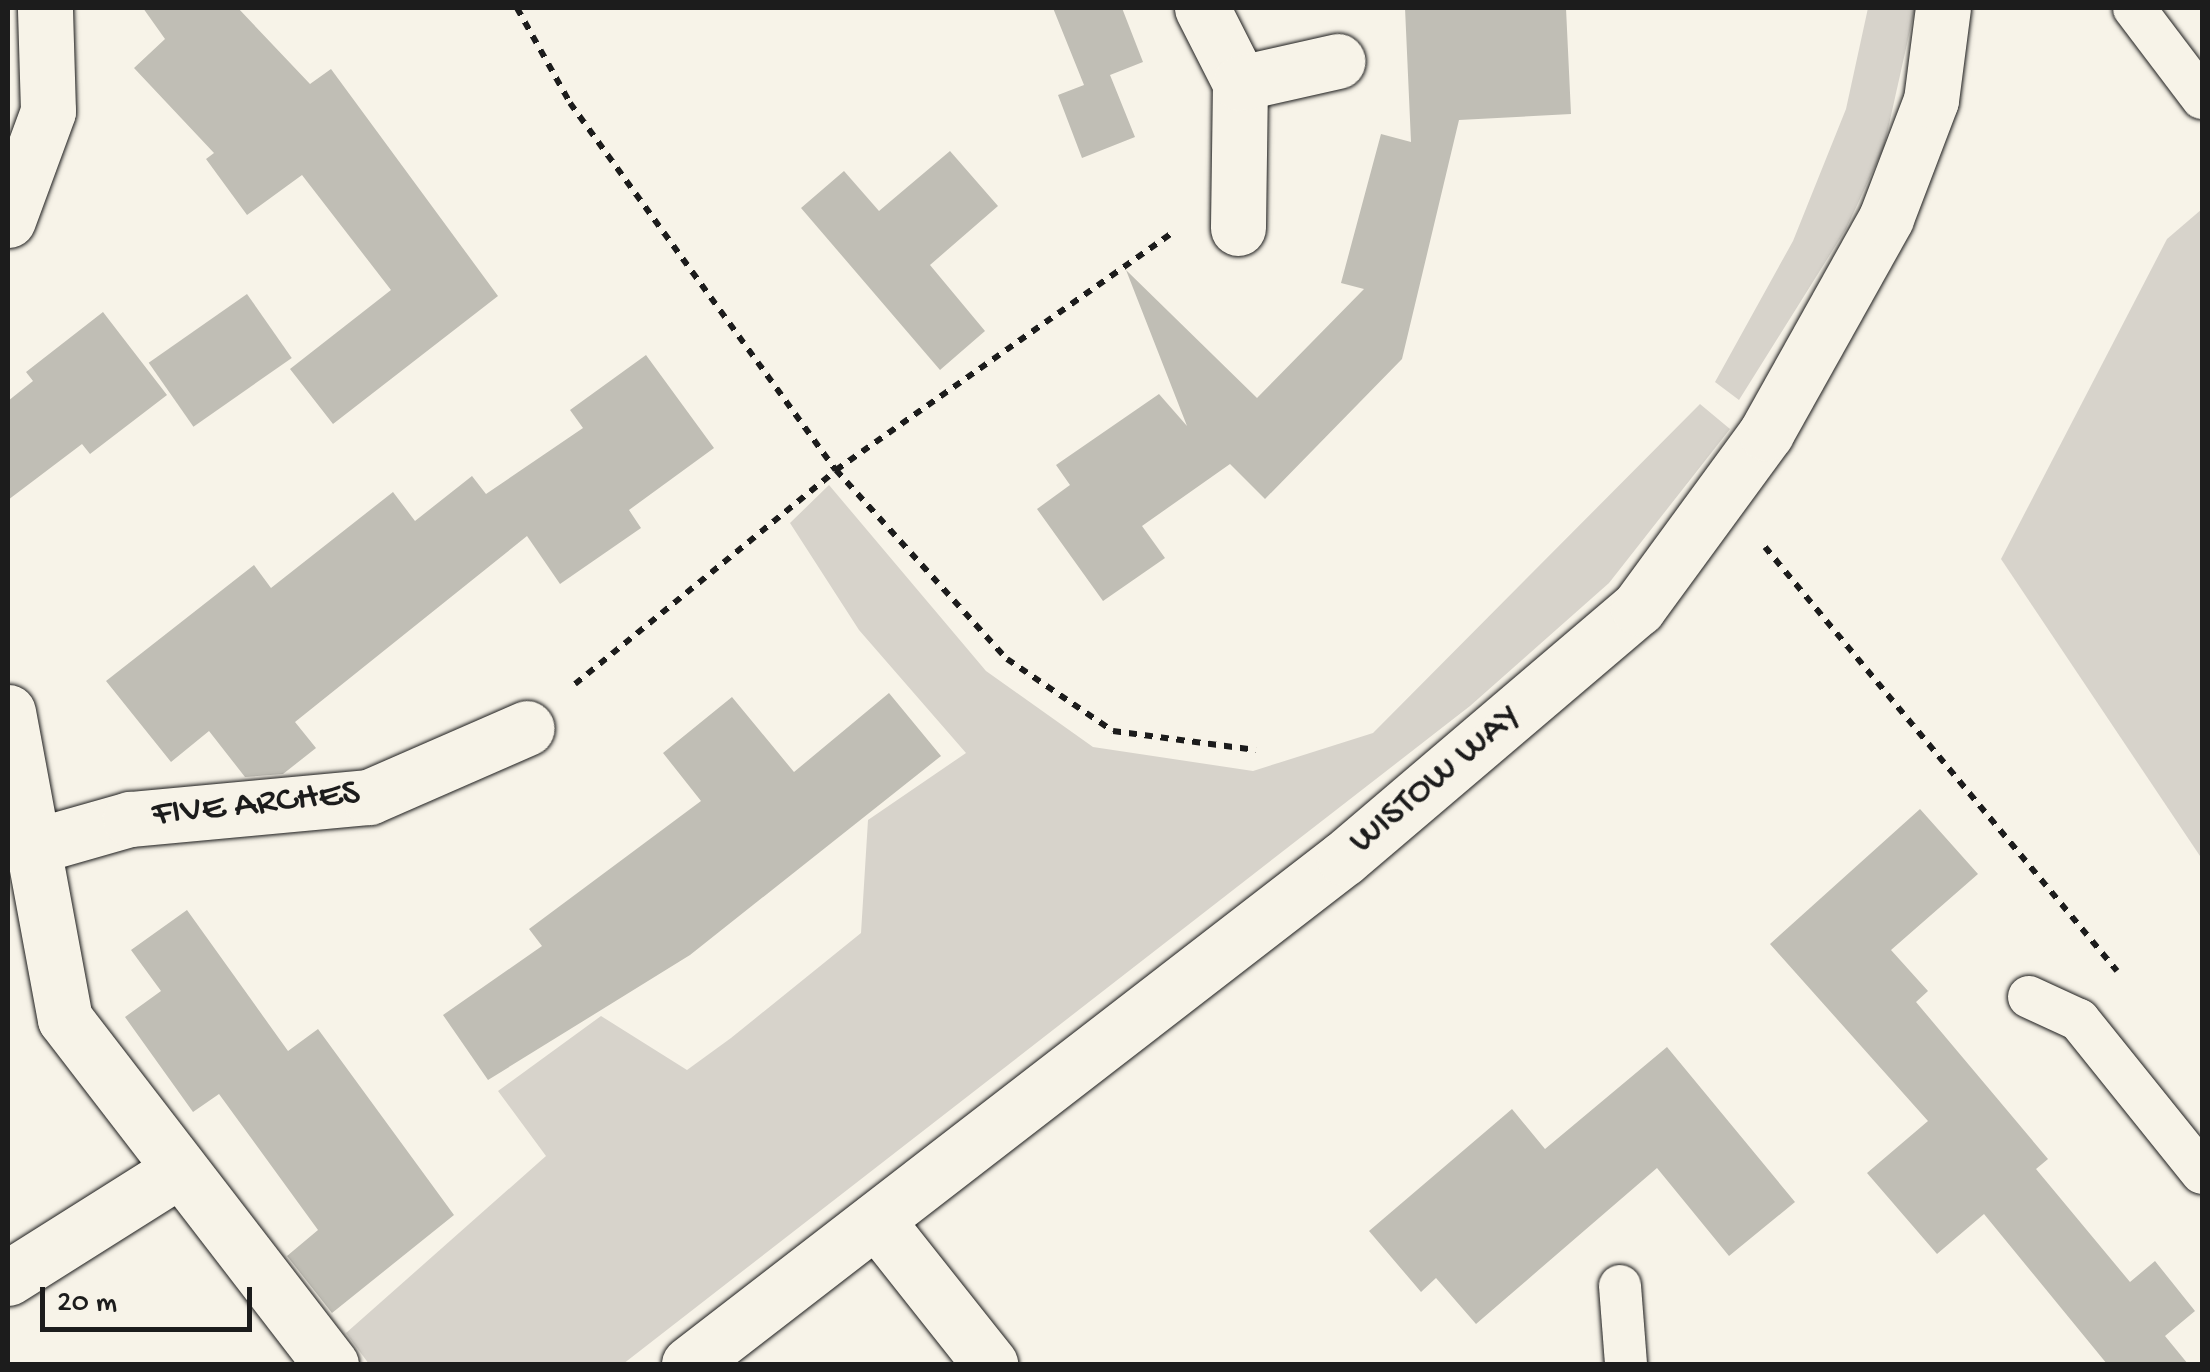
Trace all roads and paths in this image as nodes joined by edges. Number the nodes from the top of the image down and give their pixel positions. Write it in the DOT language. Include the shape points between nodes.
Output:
graph roads {
  1 [pos="46,8"];
  2 [pos="516,8"];
  3 [pos="1202,8"];
  4 [pos="1943,8"];
  5 [pos="2134,8"];
  6 [pos="1338,61"];
  7 [pos="1240,83"];
  8 [pos="2202,98"];
  9 [pos="1238,204"];
  10 [pos="8,220"];
  11 [pos="836,470"];
  12 [pos="1766,546"];
  13 [pos="8,712"];
  14 [pos="527,728"];
  15 [pos="1256,750"];
  16 [pos="34,846"];
  17 [pos="2129,986"];
  18 [pos="2029,998"];
  19 [pos="175,1173"];
  20 [pos="2202,1173"];
  21 [pos="876,1220"];
  22 [pos="8,1278"];
  23 [pos="1620,1286"];
  24 [pos="331,1364"];
  25 [pos="690,1364"];
  26 [pos="990,1364"];
  27 [pos="1626,1364"];
  1 -- 10 [label="street" via="48,111"];
  2 -- 11 [label="path" via="570,103"];
  3 -- 7 [label="street"];
  4 -- 21 [label="street, WISTOW WAY" via="1930,100 1886,218 1766,434 1638,608 1344,858"];
  5 -- 8 [label="lane"];
  6 -- 7 [label="street"];
  7 -- 9 [label="street"];
  9 -- 11 [label="path"];
  11 -- 14 [label="path"];
  11 -- 15 [label="path" via="1007,659 1113,732"];
  12 -- 17 [label="path"];
  13 -- 16 [label="street"];
  14 -- 16 [label="street, FIVE ARCHES" via="369,797 130,819"];
  16 -- 19 [label="street" via="64,1019"];
  18 -- 20 [label="lane" via="2079,1020"];
  19 -- 22 [label="street"];
  19 -- 24 [label="street"];
  21 -- 25 [label="street, WISTOW WAY"];
  21 -- 26 [label="street"];
  23 -- 27 [label="lane"];
}
